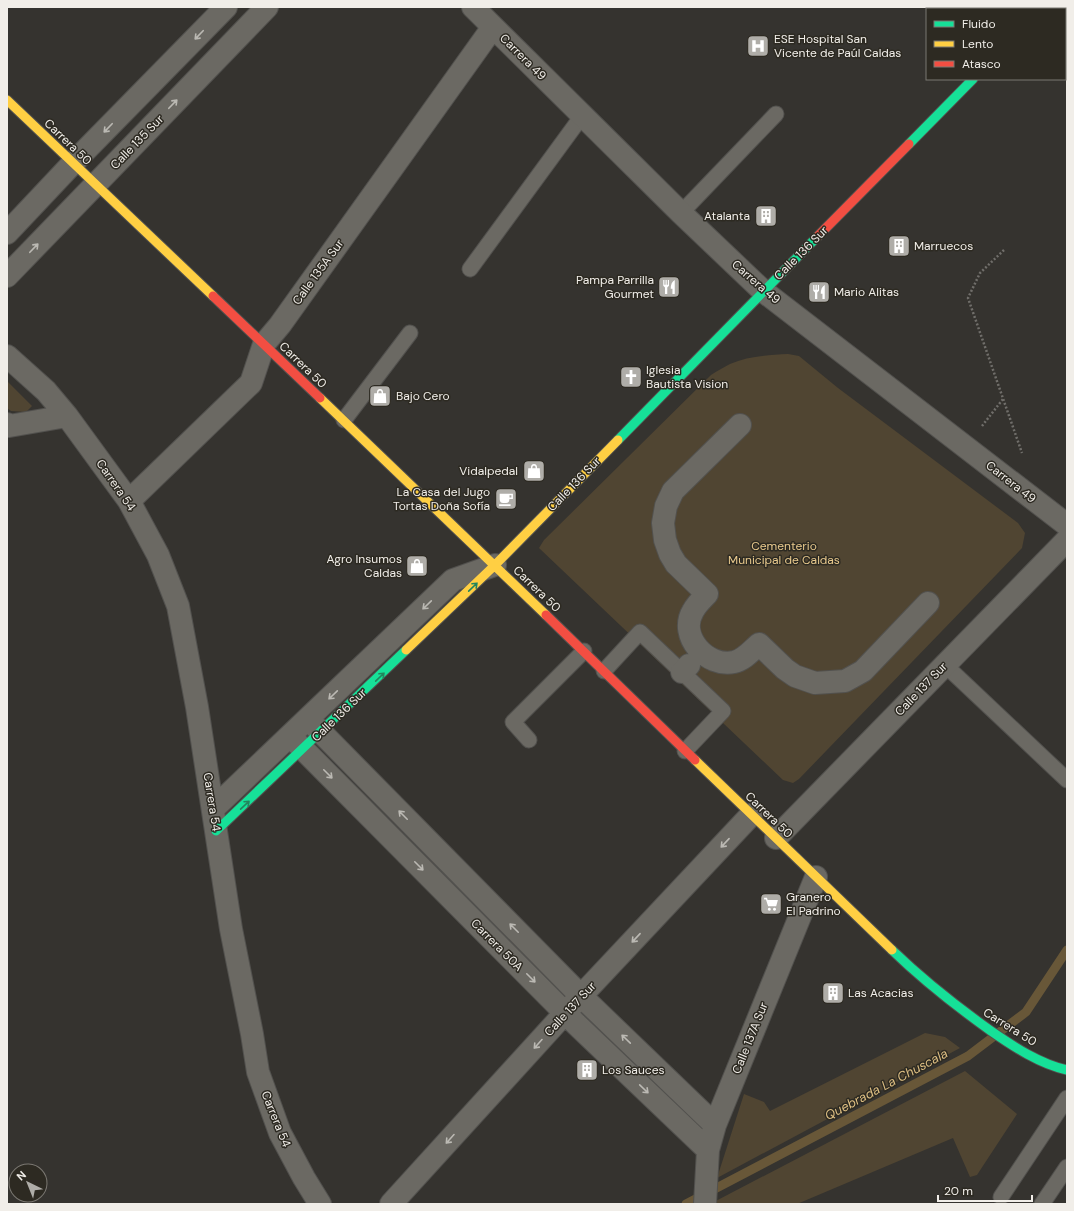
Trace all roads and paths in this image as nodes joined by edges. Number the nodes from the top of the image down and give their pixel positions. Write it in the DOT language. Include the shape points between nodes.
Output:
graph roads {
  1 [pos="226,7"];
  2 [pos="266,7"];
  3 [pos="473,7"];
  4 [pos="494,28"];
  5 [pos="972,80"];
  6 [pos="7,100"];
  7 [pos="776,114"];
  8 [pos="582,116"];
  9 [pos="73,163"];
  10 [pos="95,185"];
  11 [pos="681,213"];
  12 [pos="7,233"];
  13 [pos="1004,250"];
  14 [pos="470,269"];
  15 [pos="7,276"];
  16 [pos="763,291"];
  17 [pos="410,333"];
  18 [pos="264,344"];
  19 [pos="7,356"];
  20 [pos="1003,399"];
  21 [pos="67,416"];
  22 [pos="344,420"];
  23 [pos="7,424"];
  24 [pos="740,425"];
  25 [pos="980,428"];
  26 [pos="1022,455"];
  27 [pos="129,501"];
  28 [pos="1067,525"];
  29 [pos="1067,540"];
  30 [pos="495,565"];
  31 [pos="928,603"];
  32 [pos="584,651"];
  33 [pos="691,662"];
  34 [pos="945,665"];
  35 [pos="604,671"];
  36 [pos="315,725"];
  37 [pos="529,740"];
  38 [pos="297,743"];
  39 [pos="685,751"];
  40 [pos="1067,780"];
  41 [pos="214,809"];
  42 [pos="751,815"];
  43 [pos="216,832"];
  44 [pos="776,838"];
  45 [pos="816,877"];
  46 [pos="581,996"];
  47 [pos="565,1013"];
  48 [pos="1067,1070"];
  49 [pos="1067,1098"];
  50 [pos="715,1124"];
  51 [pos="708,1150"];
  52 [pos="1067,1167"];
  53 [pos="705,1194"];
  54 [pos="1001,1197"];
  55 [pos="320,1204"];
  56 [pos="391,1204"];
  57 [pos="1042,1204"];
  1 -- 9 [label="street, one-way"];
  10 -- 2 [label="street, Calle 135 Sur, one-way"];
  3 -- 4 [label="street, Carrera 49"];
  4 -- 8 [label="street, Carrera 49"];
  4 -- 18 [label="street, Calle 135A Sur"];
  5 -- 16 [label="main road, Calle 136 Sur"];
  6 -- 9 [label="main road, Carrera 50"];
  7 -- 11 [label="lane"];
  8 -- 11 [label="street, Carrera 49"];
  8 -- 14 [label="lane"];
  9 -- 10 [label="main road, Carrera 50"];
  9 -- 12 [label="street"];
  15 -- 10 [label="street, Calle 135 Sur, one-way"];
  10 -- 18 [label="main road, Carrera 50"];
  11 -- 16 [label="street, Carrera 49"];
  13 -- 20 [label="path" via="980,273 968,298"];
  16 -- 28 [label="street, Carrera 49"];
  16 -- 30 [label="main road, Calle 136 Sur"];
  17 -- 22 [label="lane"];
  18 -- 22 [label="main road, Carrera 50"];
  18 -- 27 [label="street, Calle 135A Sur" via="251,383"];
  19 -- 21 [label="street, Carrera 54" via="46,391"];
  20 -- 25 [label="path"];
  20 -- 26 [label="path"];
  21 -- 23 [label="street" via="9,426"];
  21 -- 27 [label="street, Carrera 54"];
  22 -- 30 [label="main road, Carrera 50"];
  24 -- 33 [label="street" via="673,491 666,506 663,523 670,554 676,564 707,594 692,611 689,623 694,644"];
  27 -- 41 [label="street, Carrera 54" via="158,555 178,606"];
  29 -- 34 [label="street, Calle 137 Sur"];
  30 -- 32 [label="main road, Carrera 50"];
  30 -- 36 [label="street, Calle 136 Sur" via="453,580"];
  31 -- 33 [label="street" via="863,672 845,681 815,683 795,676 759,644 744,658 734,662"];
  32 -- 35 [label="main road, Carrera 50"];
  32 -- 37 [label="lane" via="513,722"];
  33 -- 35 [label="lane" via="640,632"];
  33 -- 39 [label="lane" via="723,711"];
  34 -- 40 [label="lane"];
  34 -- 44 [label="street, Calle 137 Sur"];
  35 -- 39 [label="main road, Carrera 50"];
  36 -- 38 [label="street, Calle 136 Sur"];
  46 -- 36 [label="street, Carrera 50A, one-way"];
  38 -- 41 [label="street, Calle 136 Sur"];
  43 -- 38 [label="main road, Calle 136 Sur, one-way"];
  38 -- 47 [label="street, Carrera 50A, one-way"];
  39 -- 42 [label="main road, Carrera 50"];
  41 -- 43 [label="street, Carrera 54"];
  42 -- 44 [label="main road, Carrera 50"];
  42 -- 46 [label="street, Calle 137 Sur, one-way"];
  43 -- 55 [label="street, Carrera 54" via="258,1072 280,1134"];
  44 -- 45 [label="main road, Carrera 50"];
  45 -- 48 [label="main road, Carrera 50" via="918,975 964,1012 1012,1044 1054,1067"];
  45 -- 50 [label="street, Calle 137A Sur"];
  46 -- 47 [label="street, Calle 137 Sur"];
  50 -- 46 [label="street, Carrera 50A, one-way"];
  47 -- 51 [label="street, Carrera 50A, one-way"];
  47 -- 56 [label="street, Calle 137 Sur, one-way"];
  49 -- 54 [label="lane"];
  50 -- 51 [label="street, Calle 137A Sur"];
  51 -- 53 [label="street, Calle 137A Sur"];
  52 -- 57 [label="lane"];
}
